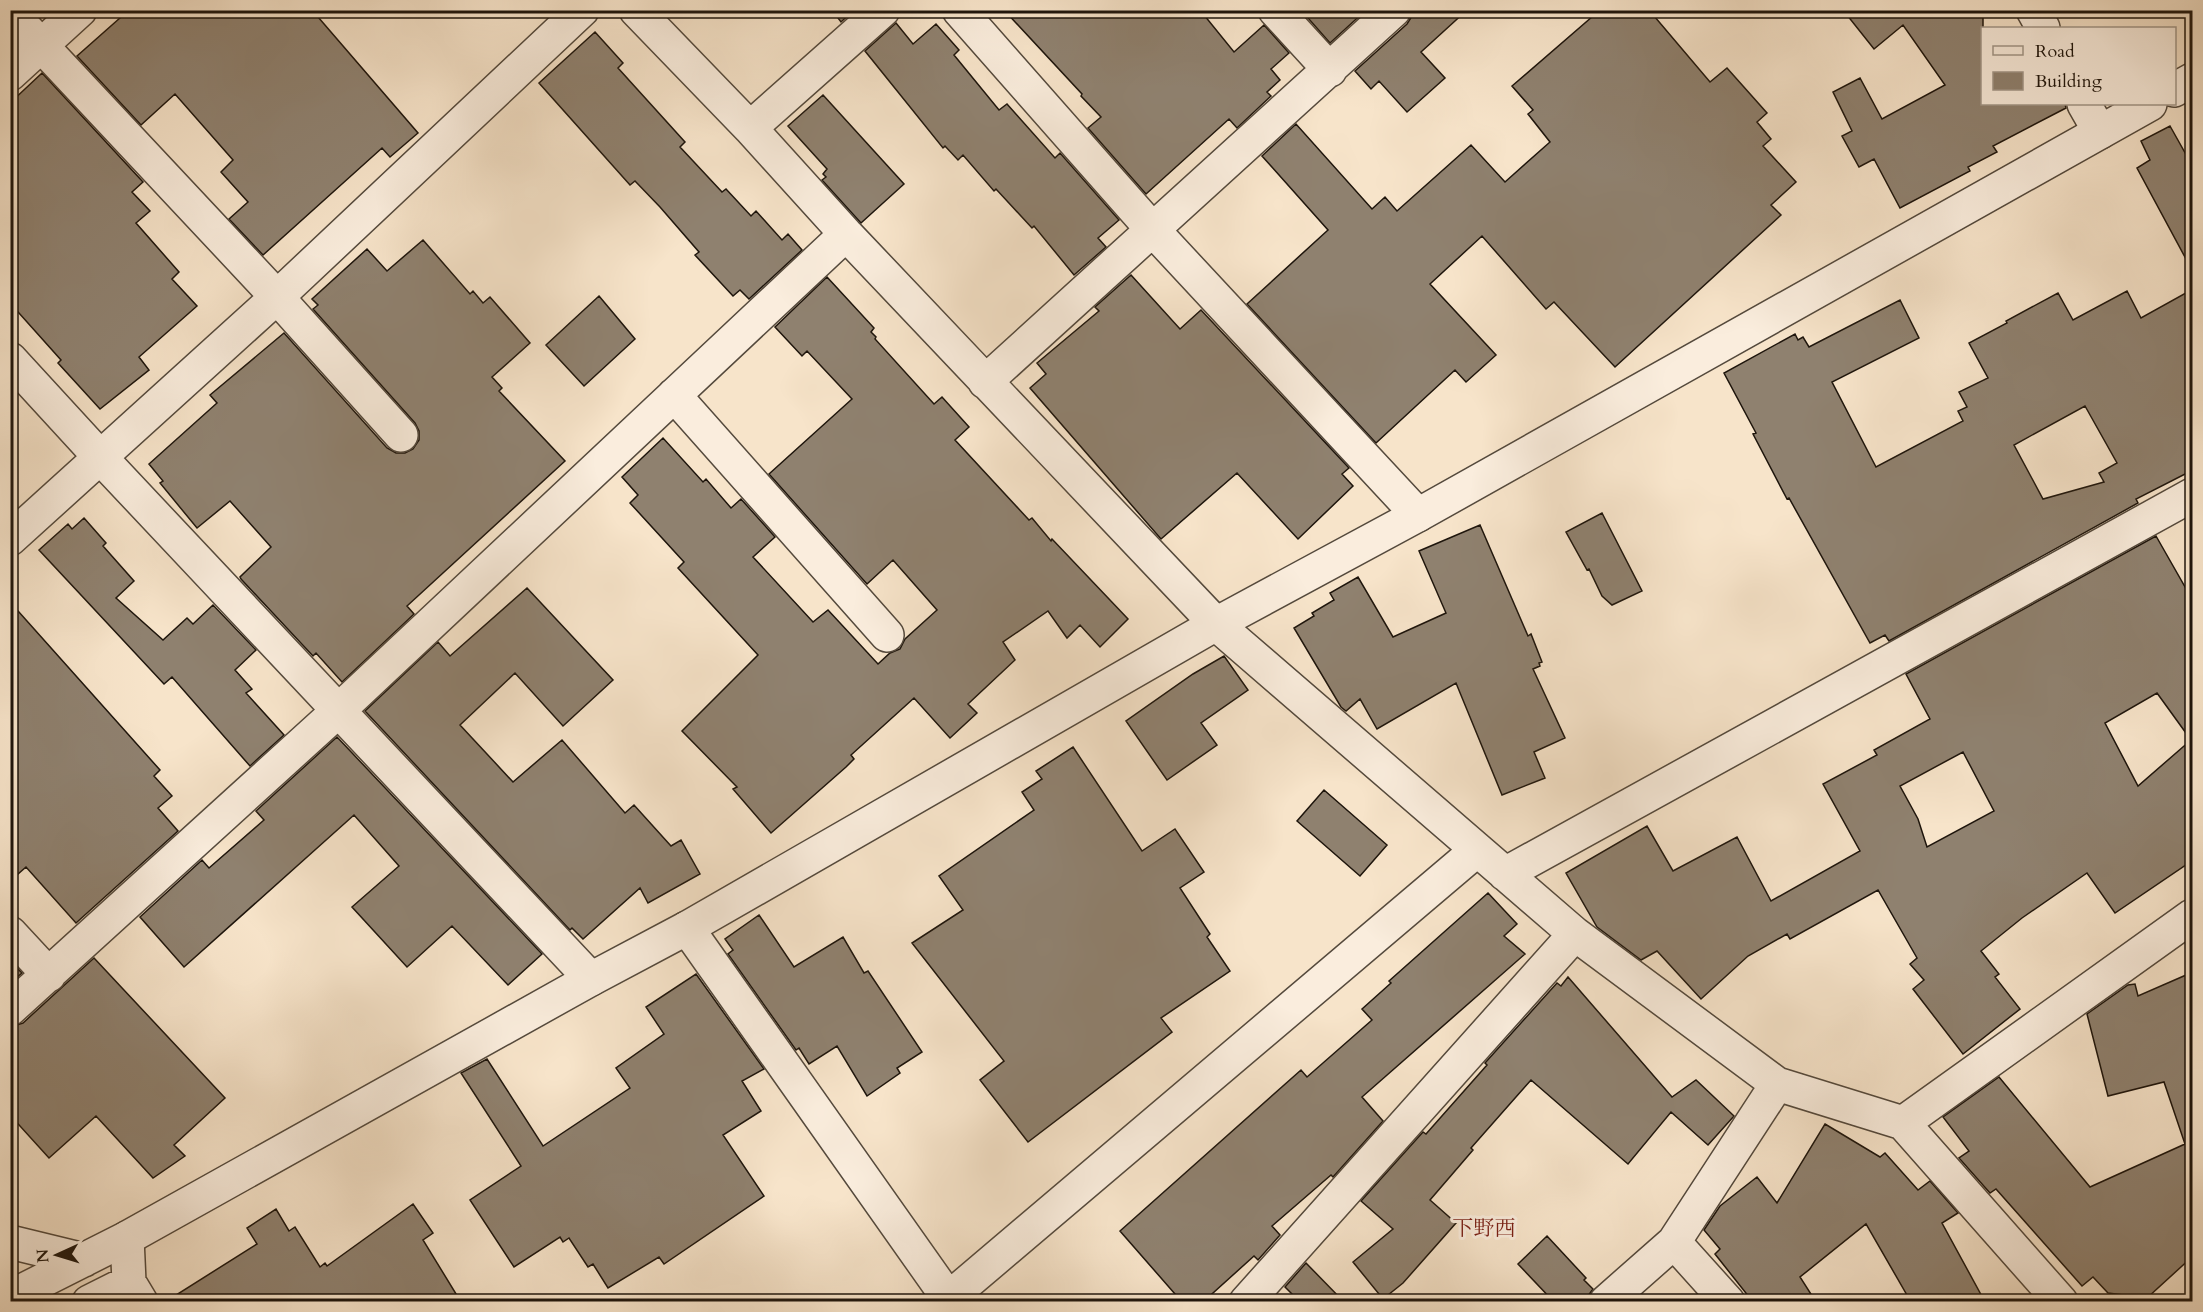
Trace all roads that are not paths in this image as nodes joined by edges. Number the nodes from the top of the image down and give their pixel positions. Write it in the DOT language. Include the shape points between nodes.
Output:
graph roads {
  1 [pos="80,10"];
  2 [pos="582,10"];
  3 [pos="636,10"];
  4 [pos="883,10"];
  5 [pos="959,10"];
  6 [pos="1275,10"];
  7 [pos="1394,10"];
  8 [pos="2033,10"];
  9 [pos="10,12"];
  10 [pos="2042,27"];
  11 [pos="42,45"];
  12 [pos="1330,70"];
  13 [pos="10,74"];
  14 [pos="2193,80"];
  15 [pos="2176,89"];
  16 [pos="2086,105"];
  17 [pos="2149,105"];
  18 [pos="750,128"];
  19 [pos="2100,132"];
  20 [pos="1152,229"];
  21 [pos="846,234"];
  22 [pos="277,297"];
  23 [pos="10,359"];
  24 [pos="985,382"];
  25 [pos="674,395"];
  26 [pos="401,435"];
  27 [pos="100,457"];
  28 [pos="2193,495"];
  29 [pos="1418,515"];
  30 [pos="10,539"];
  31 [pos="1216,624"];
  32 [pos="887,635"];
  33 [pos="339,710"];
  34 [pos="1477,850"];
  35 [pos="1505,874"];
  36 [pos="2193,916"];
  37 [pos="687,928"];
  38 [pos="10,933"];
  39 [pos="1575,934"];
  40 [pos="49,975"];
  41 [pos="591,979"];
  42 [pos="10,1009"];
  43 [pos="1777,1083"];
  44 [pos="1903,1123"];
  45 [pos="128,1238"];
  46 [pos="10,1242"];
  47 [pos="1674,1242"];
  48 [pos="84,1260"];
  49 [pos="135,1292"];
  50 [pos="10,1297"];
  51 [pos="950,1300"];
  52 [pos="89,1302"];
  53 [pos="1246,1302"];
  54 [pos="1606,1302"];
  55 [pos="1728,1302"];
  56 [pos="2061,1302"];
  1 -- 11 [label="street"];
  2 -- 22 [label="street"];
  3 -- 18 [label="street"];
  4 -- 18 [label="street"];
  5 -- 20 [label="street"];
  6 -- 12 [label="street"];
  7 -- 12 [label="street"];
  8 -- 10 [label="street"];
  9 -- 11 [label="street"];
  11 -- 13 [label="street"];
  11 -- 22 [label="street"];
  12 -- 20 [label="street"];
  14 -- 15 [label="street"];
  16 -- 19 [label="street"];
  17 -- 19 [label="street"];
  18 -- 21 [label="street"];
  19 -- 29 [label="street"];
  20 -- 24 [label="street"];
  20 -- 29 [label="street"];
  21 -- 24 [label="street"];
  21 -- 25 [label="street"];
  22 -- 26 [label="street"];
  22 -- 27 [label="street"];
  23 -- 27 [label="street"];
  24 -- 31 [label="street"];
  25 -- 32 [label="street"];
  25 -- 33 [label="street"];
  27 -- 30 [label="street"];
  27 -- 33 [label="street"];
  28 -- 35 [label="street"];
  29 -- 31 [label="street"];
  31 -- 34 [label="street"];
  31 -- 37 [label="street"];
  33 -- 40 [label="street"];
  33 -- 41 [label="street"];
  34 -- 35 [label="street"];
  34 -- 51 [label="street"];
  35 -- 39 [label="street"];
  36 -- 44 [label="street"];
  37 -- 41 [label="street"];
  37 -- 51 [label="street"];
  38 -- 40 [label="street"];
  39 -- 43 [label="street"];
  39 -- 53 [label="street"];
  40 -- 42 [label="street"];
  41 -- 45 [label="street"];
  43 -- 44 [label="street"];
  43 -- 47 [label="street"];
  44 -- 56 [label="street"];
  45 -- 48 [label="street"];
  45 -- 49 [label="street"];
  46 -- 48 [label="street"];
  47 -- 54 [label="street"];
  47 -- 55 [label="street"];
  48 -- 50 [label="street"];
  49 -- 52 [label="street"];
}
